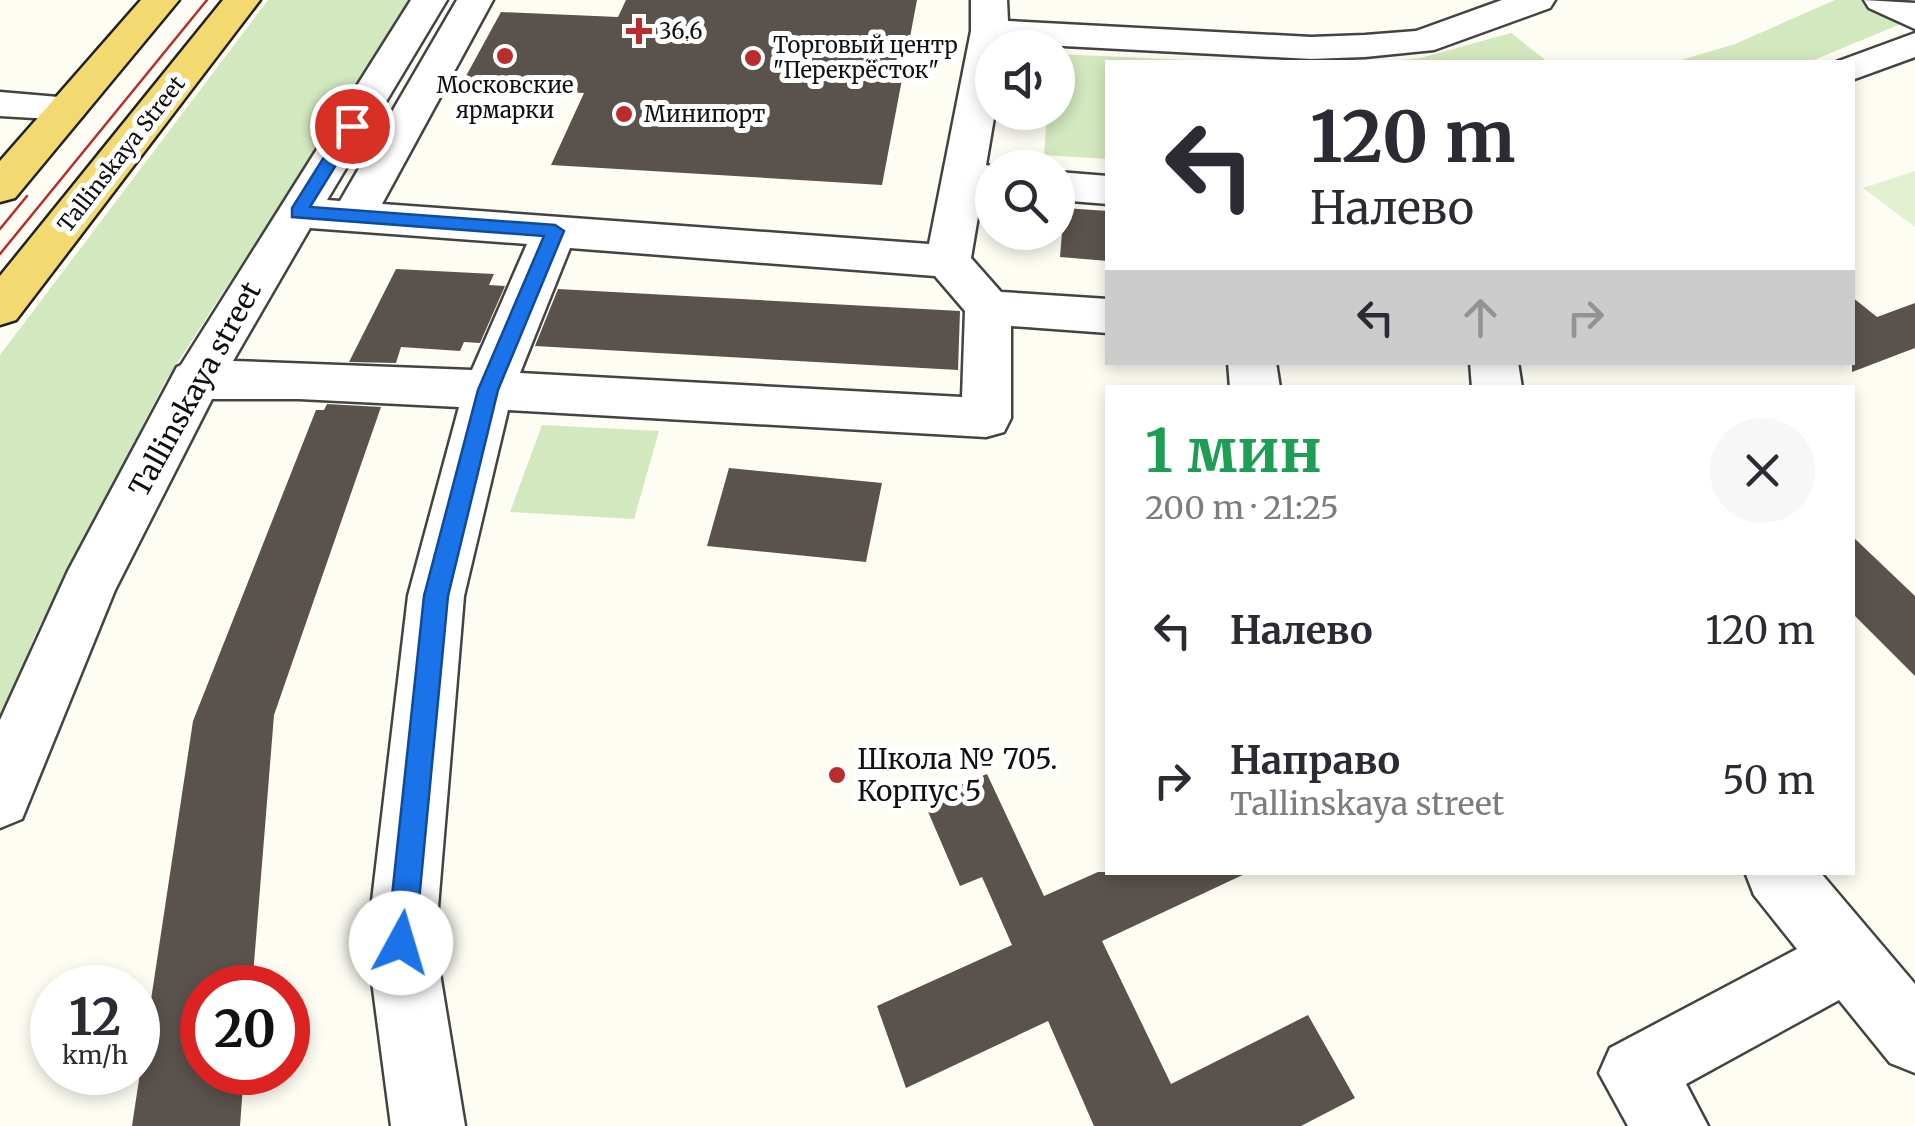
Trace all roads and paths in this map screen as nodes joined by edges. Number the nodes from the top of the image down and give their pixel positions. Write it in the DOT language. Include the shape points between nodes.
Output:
graph roads {
  1 [pos="161,0"];
  2 [pos="242,0"];
  3 [pos="429,0"];
  4 [pos="475,0"];
  5 [pos="1538,0"];
  6 [pos="1882,0"];
  7 [pos="989,15"];
  8 [pos="1915,18"];
  9 [pos="1915,44"];
  10 [pos="1855,67"];
  11 [pos="0,104"];
  12 [pos="68,108"];
  13 [pos="980,150"];
  14 [pos="975,187"];
  15 [pos="1075,187"];
  16 [pos="0,188"];
  17 [pos="1105,190"];
  18 [pos="298,212"];
  19 [pos="353,216"];
  20 [pos="555,231"];
  21 [pos="948,262"];
  22 [pos="0,308"];
  23 [pos="988,308"];
  24 [pos="1105,316"];
  25 [pos="194,380"];
  26 [pos="488,390"];
  27 [pos="0,798"];
  28 [pos="1779,875"];
  29 [pos="1847,959"];
  30 [pos="1915,1038"];
  31 [pos="428,1126"];
  32 [pos="1671,1126"];
  1 -- 12 [label="main road"];
  2 -- 22 [label="main road, Tallinskaya Street"];
  3 -- 18 [label="street, Tallinskaya street"];
  4 -- 19 [label="street"];
  5 -- 7 [label="street" via="1420,42 1362,30 1311,48"];
  6 -- 8 [label="street"];
  7 -- 13 [label="street"];
  9 -- 10 [label="street"];
  11 -- 12 [label="street"];
  12 -- 16 [label="main road"];
  14 -- 21 [label="street"];
  15 -- 17 [label="street"];
  18 -- 19 [label="street"];
  18 -- 25 [label="street, Tallinskaya street"];
  19 -- 20 [label="street"];
  20 -- 21 [label="street"];
  20 -- 26 [label="street"];
  21 -- 23 [label="street"];
  23 -- 24 [label="street"];
  23 -- 26 [label="street" via="986,418"];
  25 -- 26 [label="street"];
  25 -- 27 [label="street, Tallinskaya street" via="68,625"];
  26 -- 31 [label="street" via="436,596 401,943"];
  28 -- 29 [label="street"];
  29 -- 30 [label="street"];
  29 -- 32 [label="street" via="1635,1073"];
}
